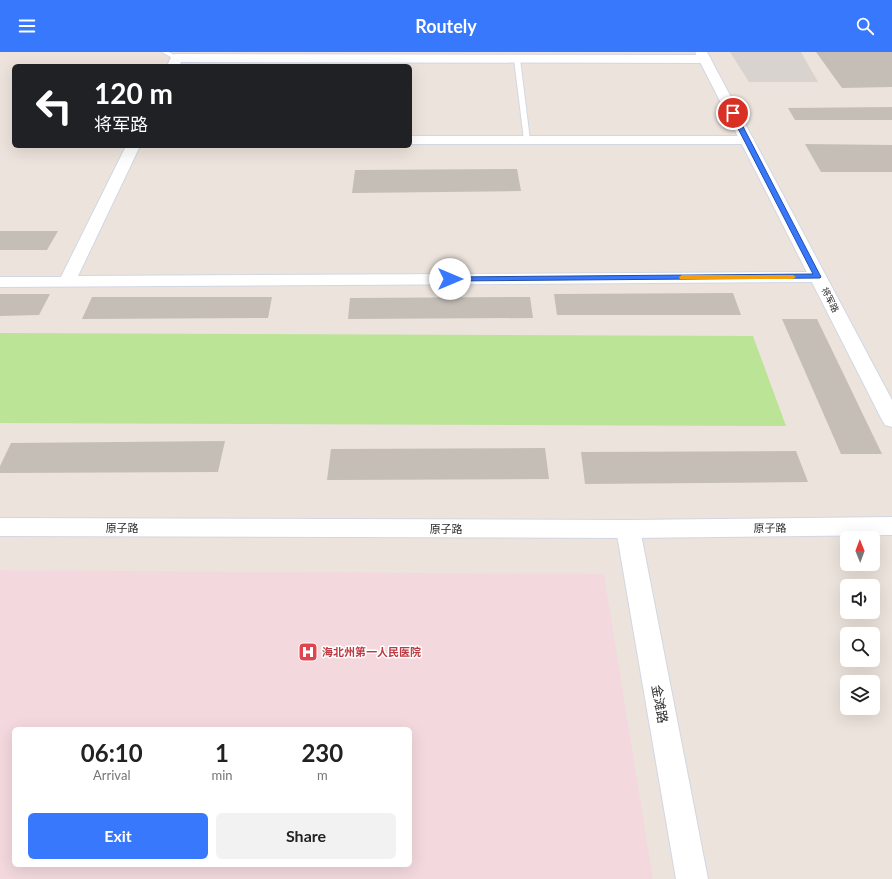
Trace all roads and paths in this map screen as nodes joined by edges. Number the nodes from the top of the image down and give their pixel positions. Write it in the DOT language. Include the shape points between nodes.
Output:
graph roads {
  1 [pos="165,52"];
  2 [pos="703,55"];
  3 [pos="517,59"];
  4 [pos="175,62"];
  5 [pos="412,140"];
  6 [pos="527,140"];
  7 [pos="747,140"];
  8 [pos="132,148"];
  9 [pos="818,277"];
  10 [pos="67,281"];
  11 [pos="0,282"];
  12 [pos="892,420"];
  13 [pos="892,526"];
  14 [pos="0,527"];
  15 [pos="628,529"];
  16 [pos="692,879"];
  1 -- 4 [label="lane"];
  2 -- 3 [label="street"];
  2 -- 7 [label="street, 将军路"];
  3 -- 4 [label="street"];
  3 -- 6 [label="lane"];
  5 -- 6 [label="street"];
  6 -- 7 [label="street"];
  7 -- 9 [label="street, 将军路"];
  8 -- 10 [label="street"];
  9 -- 10 [label="street"];
  9 -- 12 [label="street, 将军路"];
  10 -- 11 [label="street"];
  13 -- 15 [label="street, 原子路"];
  14 -- 15 [label="street, 原子路"];
  15 -- 16 [label="street, 金滩路"];
}
